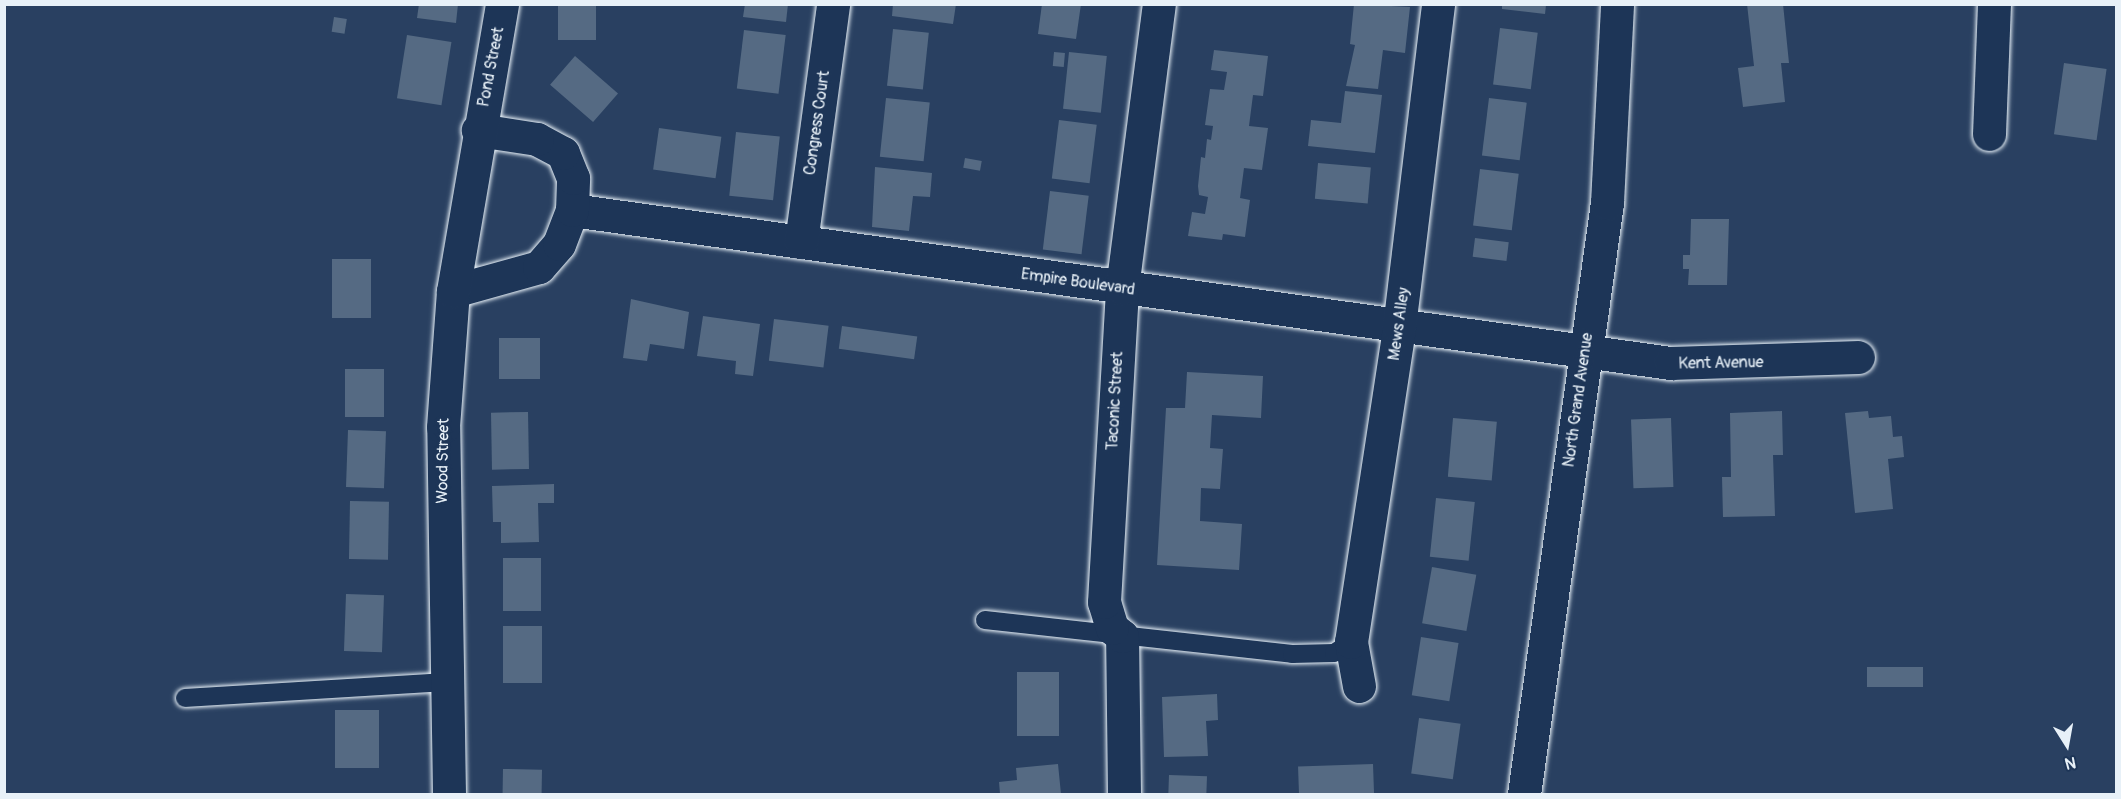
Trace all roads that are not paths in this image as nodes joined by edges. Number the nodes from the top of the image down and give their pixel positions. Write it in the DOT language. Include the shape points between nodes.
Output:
graph roads {
  1 [pos="502,4"];
  2 [pos="833,4"];
  3 [pos="1159,4"];
  4 [pos="1438,4"];
  5 [pos="1617,4"];
  6 [pos="1994,4"];
  7 [pos="478,130"];
  8 [pos="1989,134"];
  9 [pos="572,210"];
  10 [pos="801,242"];
  11 [pos="1122,288"];
  12 [pos="453,291"];
  13 [pos="1399,327"];
  14 [pos="1584,353"];
  15 [pos="1858,357"];
  16 [pos="985,620"];
  17 [pos="1122,636"];
  18 [pos="1351,642"];
  19 [pos="446,682"];
  20 [pos="1359,686"];
  21 [pos="185,698"];
  22 [pos="449,795"];
  23 [pos="1124,795"];
  24 [pos="1524,795"];
  1 -- 7 [label="street, Pond Street" via="498,42"];
  2 -- 10 [label="street, Congress Court"];
  3 -- 11 [label="street, Taconic Street"];
  4 -- 13 [label="street, Mews Alley"];
  5 -- 14 [label="street, North Grand Avenue" via="1607,202"];
  6 -- 8 [label="street"];
  7 -- 9 [label="street" via="537,139 563,153 573,178"];
  7 -- 12 [label="street, Wood Street"];
  9 -- 10 [label="street, Empire Boulevard"];
  9 -- 12 [label="street" via="559,244 539,267"];
  10 -- 11 [label="street, Empire Boulevard"];
  11 -- 13 [label="street, Empire Boulevard"];
  11 -- 17 [label="street, Taconic Street" via="1104,602 1112,628"];
  12 -- 19 [label="street, Wood Street" via="441,488"];
  13 -- 14 [label="street, Empire Boulevard"];
  13 -- 18 [label="street, Mews Alley"];
  14 -- 15 [label="street, Kent Avenue" via="1671,363"];
  14 -- 24 [label="street, North Grand Avenue"];
  16 -- 17 [label="lane"];
  17 -- 18 [label="lane" via="1292,654 1334,653"];
  17 -- 23 [label="street"];
  18 -- 20 [label="street, Mews Alley"];
  19 -- 21 [label="lane"];
  19 -- 22 [label="street, Wood Street"];
}
